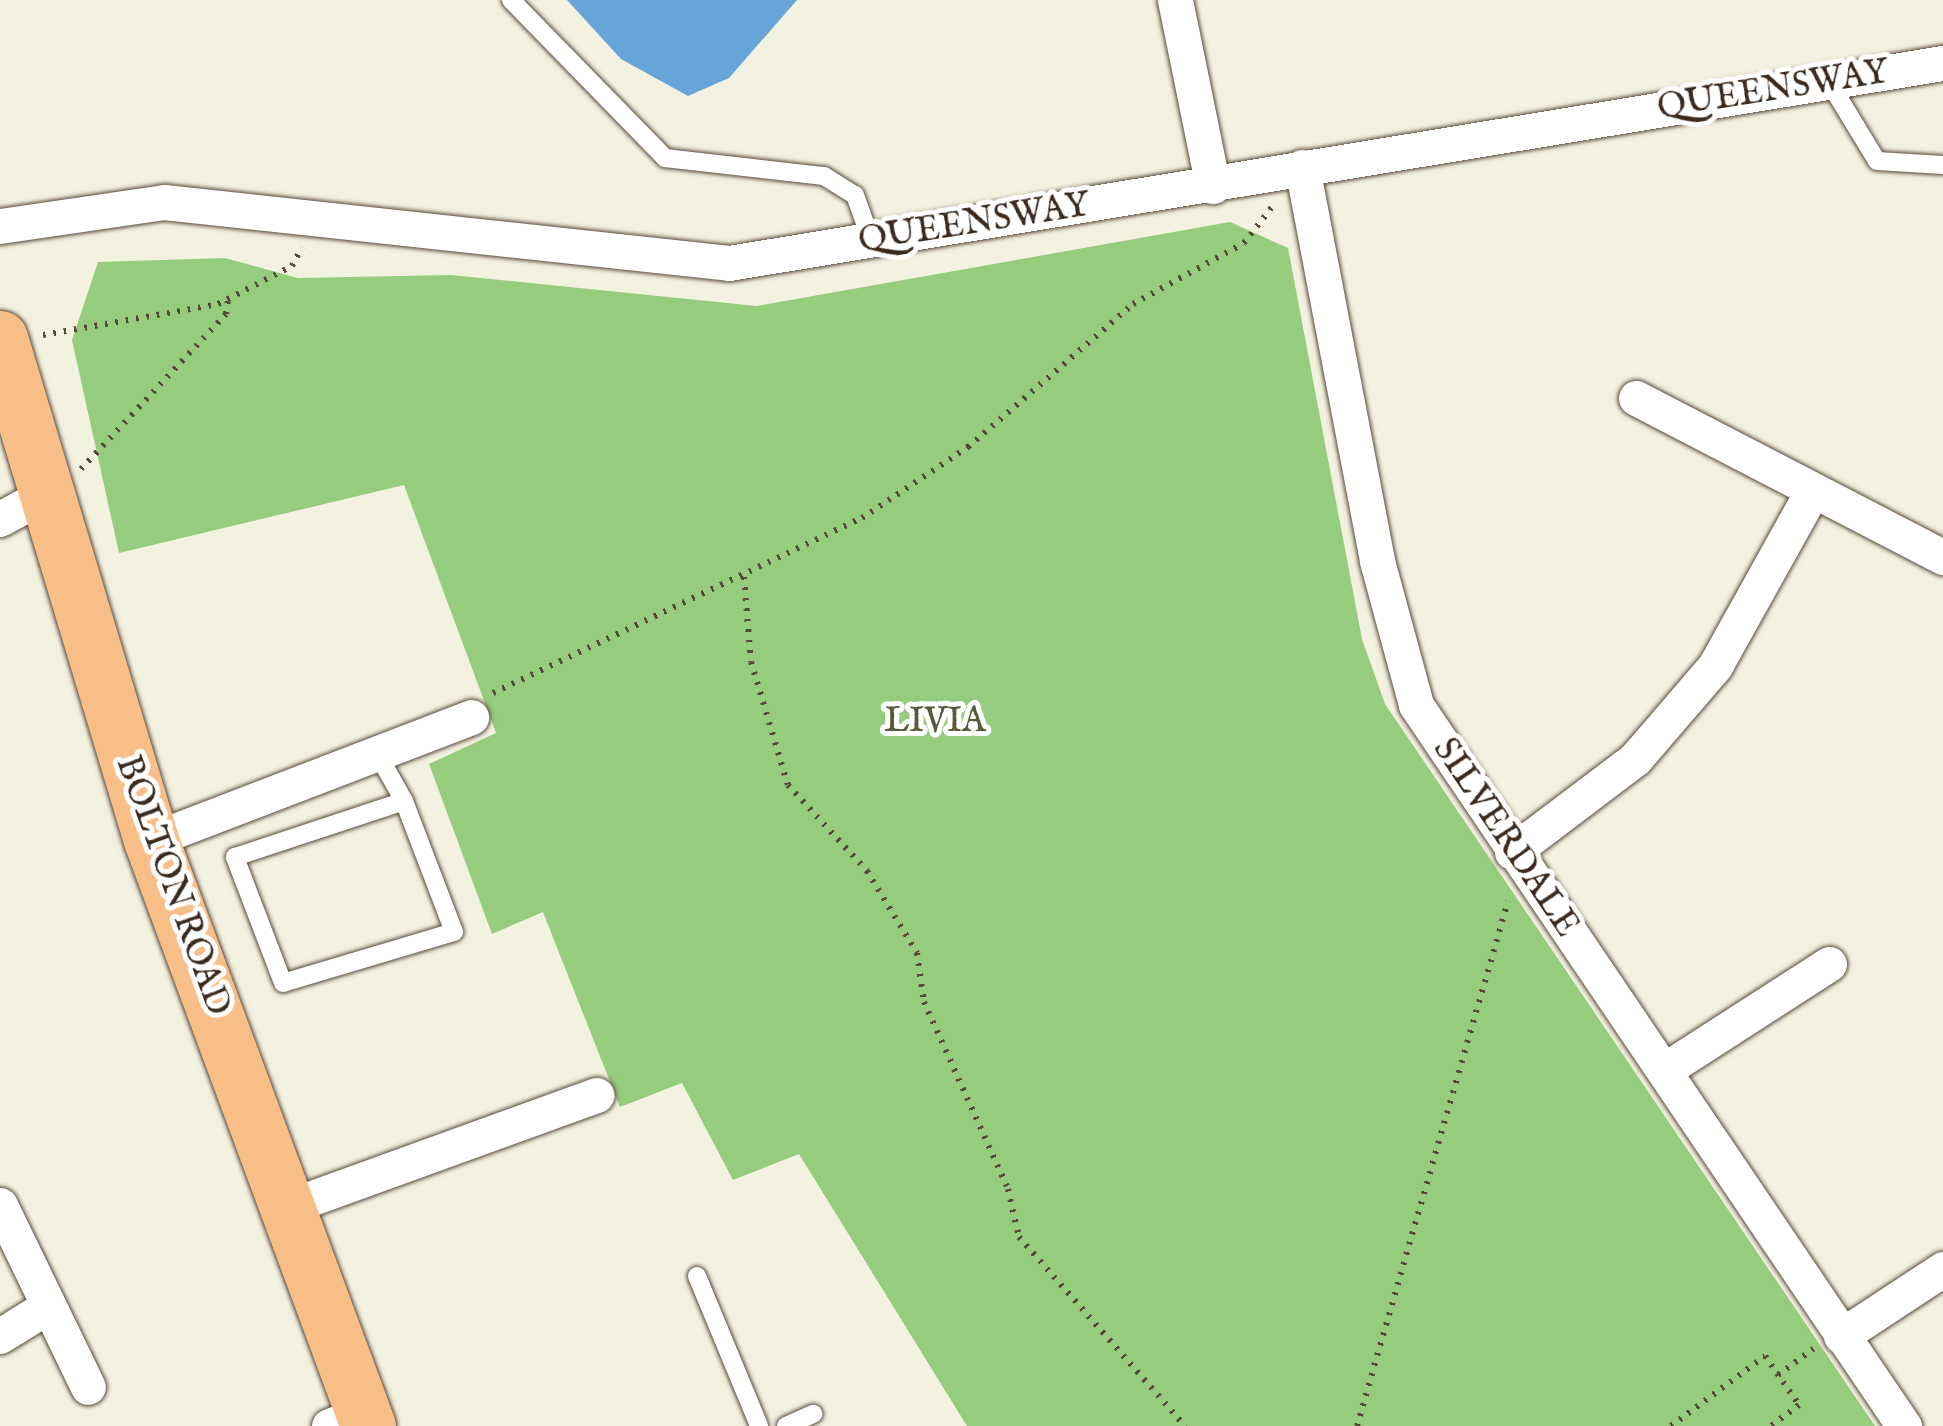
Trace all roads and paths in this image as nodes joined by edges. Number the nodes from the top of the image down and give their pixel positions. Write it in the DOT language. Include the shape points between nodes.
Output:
graph roads {
  1 [pos="511,0"];
  2 [pos="1175,0"];
  3 [pos="1943,63"];
  4 [pos="1829,82"];
  5 [pos="1943,165"];
  6 [pos="1302,167"];
  7 [pos="1213,186"];
  8 [pos="319,214"];
  9 [pos="0,226"];
  10 [pos="871,240"];
  11 [pos="229,298"];
  12 [pos="2,343"];
  13 [pos="1636,398"];
  14 [pos="1813,490"];
  15 [pos="21,508"];
  16 [pos="1943,557"];
  17 [pos="744,577"];
  18 [pos="471,717"];
  19 [pos="377,753"];
  20 [pos="404,802"];
  21 [pos="151,840"];
  22 [pos="1521,865"];
  23 [pos="1829,964"];
  24 [pos="1666,1069"];
  25 [pos="596,1095"];
  26 [pos="0,1204"];
  27 [pos="290,1206"];
  28 [pos="1943,1269"];
  29 [pos="697,1276"];
  30 [pos="48,1306"];
  31 [pos="1840,1333"];
  32 [pos="0,1336"];
  33 [pos="1778,1375"];
  34 [pos="88,1388"];
  35 [pos="813,1414"];
  36 [pos="353,1422"];
  37 [pos="759,1426"];
  38 [pos="786,1426"];
  39 [pos="1185,1426"];
  40 [pos="1357,1426"];
  41 [pos="1671,1426"];
  42 [pos="1771,1426"];
  43 [pos="1904,1426"];
  1 -- 10 [label="lane" via="665,158 824,176 855,195"];
  2 -- 7 [label="street"];
  3 -- 4 [label="street, QUEENSWAY"];
  4 -- 5 [label="lane" via="1877,161"];
  4 -- 6 [label="street, QUEENSWAY"];
  6 -- 7 [label="street, QUEENSWAY"];
  6 -- 17 [label="path" via="1244,243 1133,304 968,447 862,518"];
  6 -- 22 [label="street, SILVERDALE" via="1377,561 1416,704"];
  7 -- 10 [label="street, QUEENSWAY"];
  8 -- 9 [label="street, QUEENSWAY" via="164,202"];
  8 -- 10 [label="street, QUEENSWAY" via="730,263"];
  8 -- 11 [label="path" via="292,266"];
  11 -- 12 [label="path"];
  11 -- 15 [label="path" via="226,314 87,465"];
  12 -- 15 [label="main road, BOLTON ROAD"];
  13 -- 14 [label="street"];
  14 -- 16 [label="street"];
  14 -- 22 [label="street" via="1715,666 1635,759"];
  15 -- 21 [label="main road, BOLTON ROAD"];
  17 -- 18 [label="path" via="468,704"];
  17 -- 39 [label="path" via="751,662 788,785 867,871 917,953 924,1002 1000,1170 1019,1237"];
  18 -- 19 [label="street"];
  19 -- 20 [label="lane"];
  19 -- 21 [label="street"];
  20 -- 20 [label="lane" via="454,932 283,983 234,857"];
  21 -- 27 [label="main road, BOLTON ROAD"];
  22 -- 24 [label="street, SILVERDALE"];
  22 -- 40 [label="path" via="1484,963 1430,1194"];
  23 -- 24 [label="street"];
  24 -- 31 [label="street, SILVERDALE"];
  25 -- 27 [label="street"];
  26 -- 30 [label="street"];
  27 -- 36 [label="main road, BOLTON ROAD"];
  28 -- 31 [label="street"];
  29 -- 37 [label="lane"];
  30 -- 32 [label="street"];
  30 -- 34 [label="street"];
  31 -- 33 [label="path"];
  31 -- 43 [label="street, SILVERDALE"];
  33 -- 41 [label="path" via="1764,1356"];
  33 -- 42 [label="path" via="1799,1406"];
  35 -- 38 [label="lane"];
}
